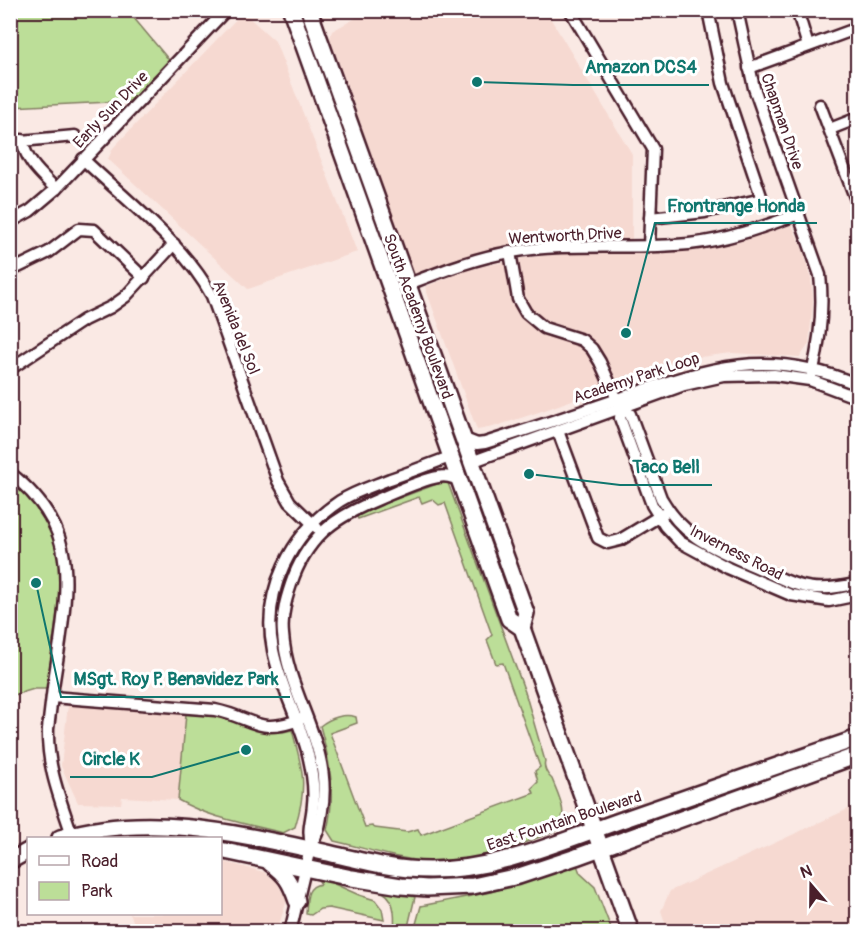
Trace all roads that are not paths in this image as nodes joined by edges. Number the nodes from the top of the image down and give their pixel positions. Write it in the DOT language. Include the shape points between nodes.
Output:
graph roads {
  1 [pos="226,10"];
  2 [pos="291,10"];
  3 [pos="309,10"];
  4 [pos="570,10"];
  5 [pos="708,10"];
  6 [pos="737,10"];
  7 [pos="797,10"];
  8 [pos="858,28"];
  9 [pos="808,46"];
  10 [pos="749,68"];
  11 [pos="820,105"];
  12 [pos="858,118"];
  13 [pos="830,129"];
  14 [pos="75,136"];
  15 [pos="22,140"];
  16 [pos="10,142"];
  17 [pos="83,159"];
  18 [pos="57,189"];
  19 [pos="855,192"];
  20 [pos="858,206"];
  21 [pos="799,214"];
  22 [pos="650,218"];
  23 [pos="10,222"];
  24 [pos="174,244"];
  25 [pos="649,246"];
  26 [pos="510,252"];
  27 [pos="10,271"];
  28 [pos="144,278"];
  29 [pos="406,285"];
  30 [pos="398,310"];
  31 [pos="10,369"];
  32 [pos="813,369"];
  33 [pos="810,380"];
  34 [pos="858,385"];
  35 [pos="858,398"];
  36 [pos="619,404"];
  37 [pos="558,430"];
  38 [pos="462,438"];
  39 [pos="450,457"];
  40 [pos="471,462"];
  41 [pos="10,473"];
  42 [pos="460,482"];
  43 [pos="664,514"];
  44 [pos="312,523"];
  45 [pos="321,533"];
  46 [pos="508,563"];
  47 [pos="858,583"];
  48 [pos="858,595"];
  49 [pos="522,628"];
  50 [pos="52,697"];
  51 [pos="308,717"];
  52 [pos="297,721"];
  53 [pos="858,738"];
  54 [pos="858,755"];
  55 [pos="595,830"];
  56 [pos="66,837"];
  57 [pos="310,847"];
  58 [pos="601,848"];
  59 [pos="222,850"];
  60 [pos="265,860"];
  61 [pos="305,868"];
  62 [pos="297,901"];
  63 [pos="290,932"];
  64 [pos="632,932"];
  1 -- 17 [label="street, Early Sun Drive"];
  2 -- 30 [label="highway, South Academy Boulevard"];
  3 -- 29 [label="highway, South Academy Boulevard"];
  4 -- 22 [label="street" via="653,149"];
  5 -- 22 [label="street" via="723,83 762,199 705,212"];
  6 -- 10 [label="street, Chapman Drive"];
  7 -- 9 [label="street"];
  8 -- 9 [label="street"];
  9 -- 10 [label="street"];
  10 -- 21 [label="street, Chapman Drive"];
  11 -- 13 [label="street"];
  12 -- 13 [label="street"];
  13 -- 19 [label="street"];
  14 -- 15 [label="street"];
  15 -- 16 [label="street"];
  15 -- 18 [label="street" via="31,164"];
  17 -- 18 [label="street, Early Sun Drive"];
  17 -- 24 [label="street, Avenida del Sol"];
  18 -- 23 [label="street, Early Sun Drive" via="30,212"];
  19 -- 20 [label="street"];
  21 -- 25 [label="street, Wentworth Drive" via="722,238"];
  21 -- 32 [label="street, Chapman Drive" via="821,287 820,335"];
  22 -- 25 [label="street"];
  24 -- 28 [label="street"];
  24 -- 44 [label="street, Avenida del Sol" via="212,296 283,491"];
  25 -- 26 [label="street, Wentworth Drive"];
  26 -- 29 [label="street, Wentworth Drive" via="461,264"];
  26 -- 36 [label="street, Inverness Road" via="516,289 526,313 544,328 588,344"];
  27 -- 28 [label="street" via="50,252 79,229 87,228 94,230"];
  28 -- 31 [label="street" via="111,307 84,320"];
  29 -- 38 [label="highway, South Academy Boulevard"];
  30 -- 39 [label="highway, South Academy Boulevard"];
  30 -- 40 [label="highway" via="409,318 456,445"];
  32 -- 33 [label="street, Chapman Drive"];
  32 -- 34 [label="street, Academy Park Loop"];
  32 -- 36 [label="street, Academy Park Loop" via="770,363 726,366 675,378"];
  33 -- 35 [label="street, Academy Park Loop"];
  33 -- 36 [label="street, Academy Park Loop" via="774,375 724,376"];
  36 -- 37 [label="street, Academy Park Loop"];
  36 -- 38 [label="street, Academy Park Loop" via="485,443"];
  36 -- 43 [label="street, Inverness Road" via="630,414 662,498"];
  37 -- 40 [label="street, Academy Park Loop"];
  37 -- 43 [label="street" via="598,538 608,543 620,540"];
  38 -- 40 [label="highway, South Academy Boulevard"];
  39 -- 42 [label="highway, South Academy Boulevard"];
  39 -- 44 [label="street" via="353,494"];
  39 -- 46 [label="highway" via="465,470 491,541"];
  40 -- 46 [label="highway, South Academy Boulevard"];
  41 -- 50 [label="street" via="42,504 59,536 66,567 66,601"];
  42 -- 45 [label="street" via="438,477 395,492 342,515"];
  42 -- 49 [label="highway, South Academy Boulevard" via="509,619"];
  43 -- 47 [label="street, Inverness Road" via="699,541 799,586 824,588"];
  43 -- 48 [label="street, Inverness Road" via="672,534 695,552 791,595 829,601"];
  44 -- 45 [label="street, Avenida del Sol"];
  44 -- 52 [label="street" via="282,568 271,618 275,661"];
  45 -- 51 [label="street" via="297,569 283,616 286,656"];
  46 -- 49 [label="highway, South Academy Boulevard" via="526,613"];
  49 -- 55 [label="highway, South Academy Boulevard"];
  50 -- 52 [label="street" via="215,710 267,727"];
  50 -- 56 [label="street" via="49,763"];
  51 -- 52 [label="street"];
  51 -- 57 [label="street" via="319,747 324,791 318,834"];
  52 -- 57 [label="street" via="313,777"];
  53 -- 55 [label="highway, East Fountain Boulevard"];
  54 -- 58 [label="highway"];
  55 -- 57 [label="highway, East Fountain Boulevard" via="514,858 452,869 383,866"];
  55 -- 58 [label="highway, South Academy Boulevard"];
  56 -- 57 [label="highway, East Fountain Boulevard" via="96,829 170,825"];
  57 -- 61 [label="street"];
  58 -- 61 [label="highway" via="496,882 452,888 401,886"];
  58 -- 64 [label="highway, South Academy Boulevard"];
  59 -- 60 [label="highway"];
  60 -- 61 [label="highway"];
  60 -- 62 [label="highway" via="284,873"];
  61 -- 62 [label="street"];
  62 -- 63 [label="street"];
}
